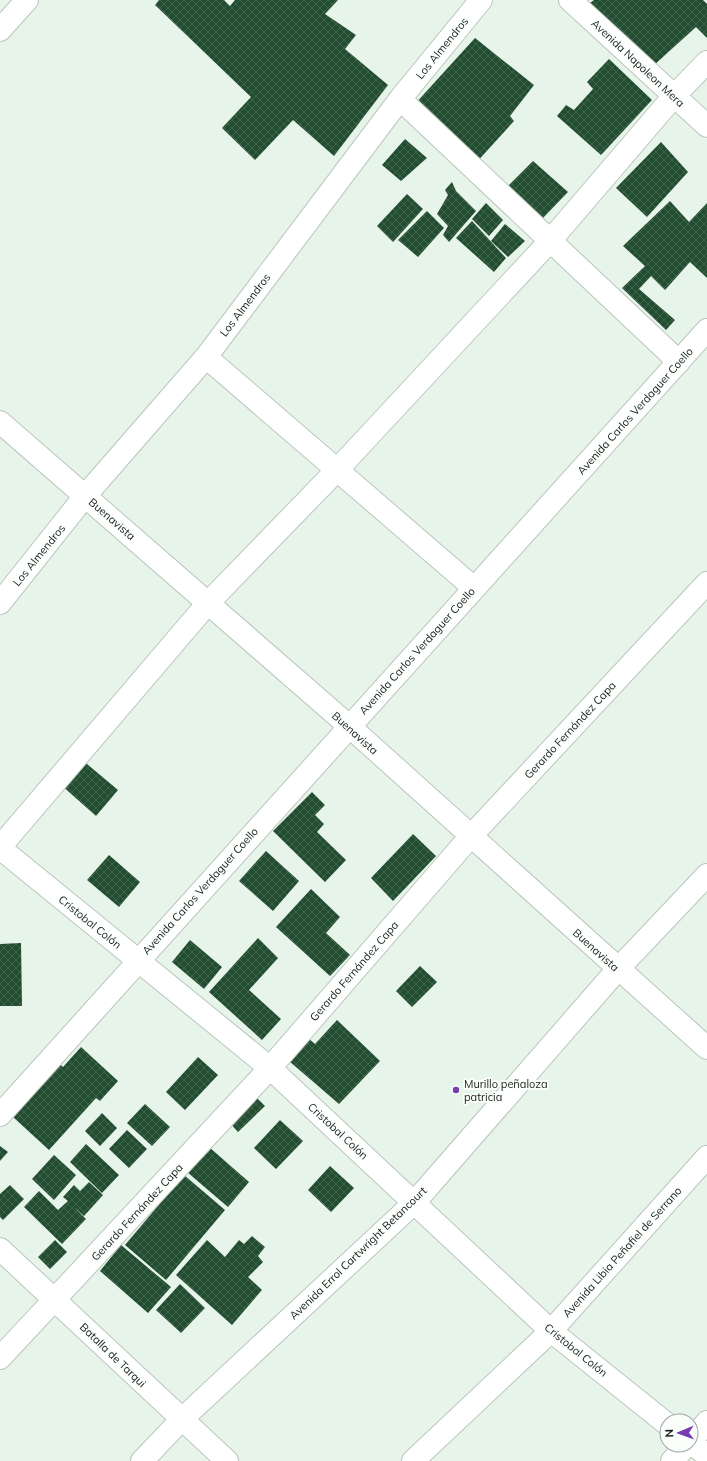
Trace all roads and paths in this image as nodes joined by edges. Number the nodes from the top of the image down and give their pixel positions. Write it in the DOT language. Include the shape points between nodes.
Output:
graph roads {
  1 [pos="481,0"];
  2 [pos="570,0"];
  3 [pos="14,4"];
  4 [pos="0,30"];
  5 [pos="707,62"];
  6 [pos="674,96"];
  7 [pos="400,100"];
  8 [pos="707,126"];
  9 [pos="550,241"];
  10 [pos="707,330"];
  11 [pos="206,357"];
  12 [pos="679,362"];
  13 [pos="0,422"];
  14 [pos="337,470"];
  15 [pos="85,496"];
  16 [pos="707,583"];
  17 [pos="474,588"];
  18 [pos="0,603"];
  19 [pos="208,604"];
  20 [pos="348,726"];
  21 [pos="470,837"];
  22 [pos="0,847"];
  23 [pos="707,875"];
  24 [pos="138,961"];
  25 [pos="618,969"];
  26 [pos="707,1048"];
  27 [pos="270,1068"];
  28 [pos="0,1115"];
  29 [pos="707,1157"];
  30 [pos="414,1203"];
  31 [pos="0,1250"];
  32 [pos="55,1300"];
  33 [pos="551,1331"];
  34 [pos="0,1358"];
  35 [pos="659,1418"];
  36 [pos="181,1420"];
  37 [pos="707,1422"];
  38 [pos="699,1432"];
  39 [pos="699,1448"];
  40 [pos="680,1453"];
  41 [pos="707,1455"];
  42 [pos="142,1461"];
  43 [pos="227,1461"];
  44 [pos="413,1461"];
  45 [pos="672,1461"];
  1 -- 7 [label="street, Los Almendros"];
  2 -- 6 [label="street, Avenida Napoleon Mera"];
  3 -- 4 [label="street"];
  5 -- 6 [label="street"];
  6 -- 8 [label="street, Avenida Napoleon Mera"];
  6 -- 9 [label="street"];
  7 -- 9 [label="street"];
  7 -- 11 [label="street, Los Almendros"];
  9 -- 12 [label="street"];
  9 -- 14 [label="street"];
  10 -- 12 [label="street, Avenida Carlos Verdaguer Coello"];
  11 -- 14 [label="street"];
  11 -- 15 [label="street, Los Almendros"];
  12 -- 17 [label="street, Avenida Carlos Verdaguer Coello"];
  13 -- 15 [label="street, Buenavista"];
  14 -- 17 [label="street"];
  14 -- 19 [label="street"];
  15 -- 18 [label="street, Los Almendros"];
  15 -- 19 [label="street, Buenavista"];
  16 -- 21 [label="street, Gerardo Fernández Capa"];
  17 -- 20 [label="street, Avenida Carlos Verdaguer Coello"];
  19 -- 20 [label="street, Buenavista"];
  19 -- 22 [label="street"];
  20 -- 21 [label="street, Buenavista"];
  20 -- 24 [label="street, Avenida Carlos Verdaguer Coello"];
  21 -- 25 [label="street, Buenavista"];
  21 -- 27 [label="street, Gerardo Fernández Capa"];
  22 -- 24 [label="street, Cristobal Colón"];
  23 -- 25 [label="street, Avenida Errol Cartwright Betancourt"];
  24 -- 27 [label="street, Cristobal Colón"];
  24 -- 28 [label="street, Avenida Carlos Verdaguer Coello"];
  25 -- 26 [label="street, Buenavista"];
  25 -- 30 [label="street, Avenida Errol Cartwright Betancourt"];
  27 -- 30 [label="street, Cristobal Colón"];
  27 -- 32 [label="street, Gerardo Fernández Capa"];
  29 -- 33 [label="street, Avenida Libia Peñafiel de Serrano"];
  30 -- 33 [label="street, Cristobal Colón"];
  30 -- 36 [label="street, Avenida Errol Cartwright Betancourt"];
  31 -- 32 [label="street, Batalla de Tarqui"];
  32 -- 34 [label="street, Gerardo Fernández Capa"];
  32 -- 36 [label="street, Batalla de Tarqui"];
  33 -- 35 [label="street, Cristobal Colón"];
  33 -- 44 [label="street, Avenida Libia Peñafiel de Serrano"];
  36 -- 42 [label="street, Avenida Errol Cartwright Betancourt"];
  36 -- 43 [label="street, Batalla de Tarqui"];
  37 -- 38 [label="street"];
  39 -- 41 [label="street"];
  40 -- 45 [label="street"];
}
